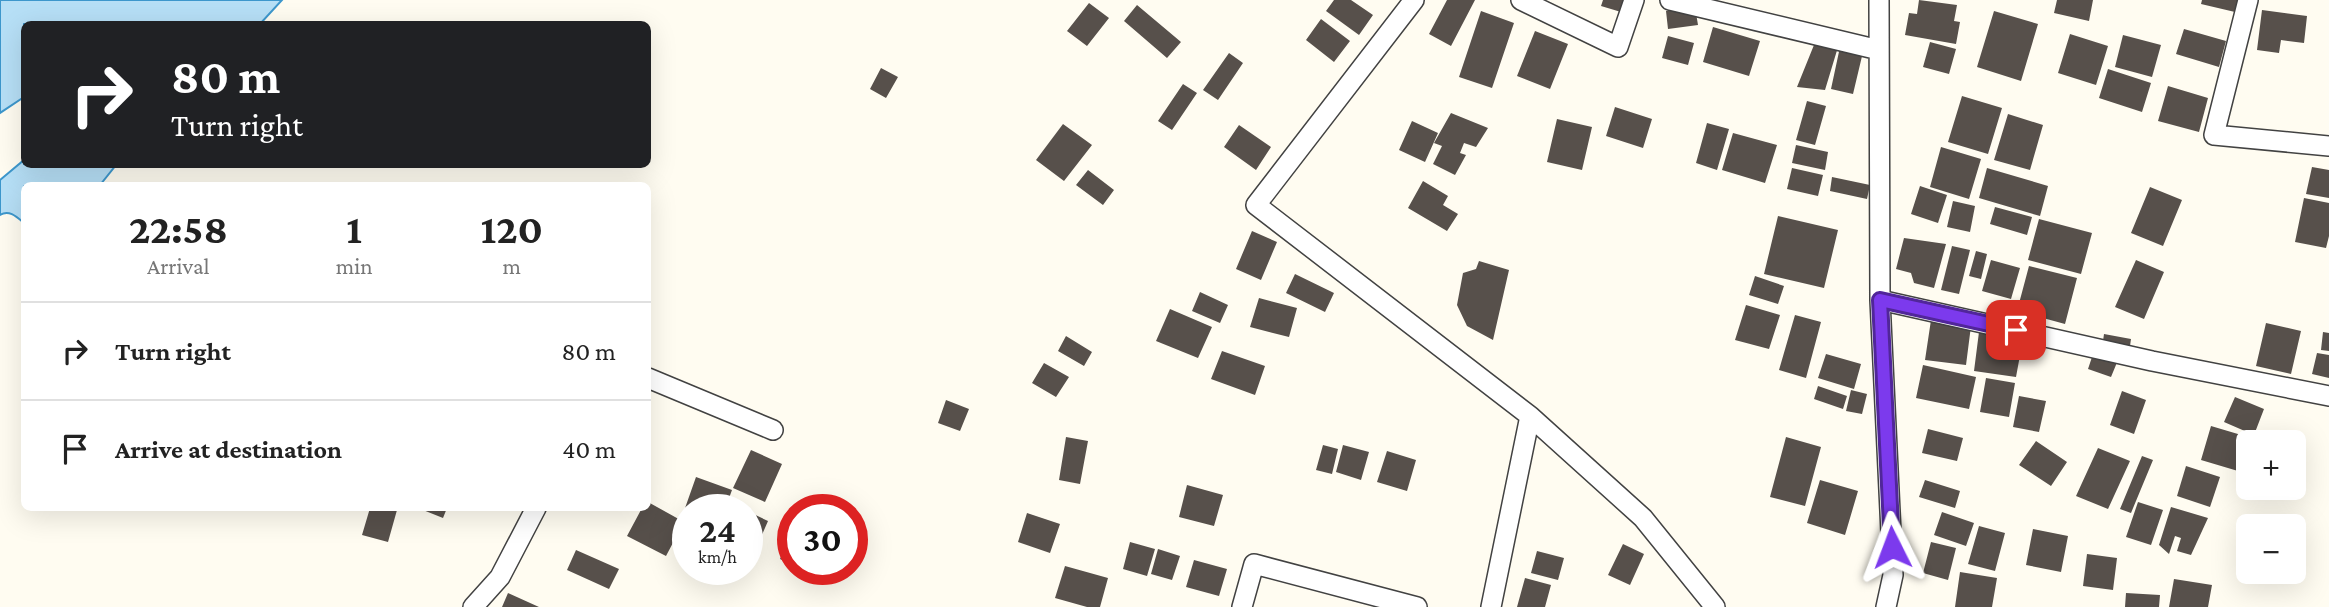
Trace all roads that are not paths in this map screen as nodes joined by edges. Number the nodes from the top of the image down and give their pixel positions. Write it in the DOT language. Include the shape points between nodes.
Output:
graph roads {
  1 [pos="1414,0"];
  2 [pos="1521,0"];
  3 [pos="1634,0"];
  4 [pos="1670,0"];
  5 [pos="1879,0"];
  6 [pos="2248,0"];
  7 [pos="1880,50"];
  8 [pos="2329,146"];
  9 [pos="1880,300"];
  10 [pos="651,380"];
  11 [pos="2329,397"];
  12 [pos="1530,416"];
  13 [pos="773,430"];
  14 [pos="534,511"];
  15 [pos="473,607"];
  16 [pos="1242,607"];
  17 [pos="1417,607"];
  18 [pos="1490,607"];
  19 [pos="1716,607"];
  20 [pos="1886,607"];
  1 -- 12 [label="street" via="1256,205"];
  2 -- 3 [label="street" via="1618,47"];
  4 -- 7 [label="street"];
  5 -- 7 [label="street"];
  6 -- 8 [label="street" via="2214,135"];
  7 -- 9 [label="street"];
  9 -- 11 [label="street"];
  9 -- 20 [label="street" via="1893,575"];
  10 -- 13 [label="street"];
  12 -- 18 [label="street"];
  12 -- 19 [label="street" via="1643,519"];
  14 -- 15 [label="street" via="500,578"];
  16 -- 17 [label="street" via="1254,564"];
}
